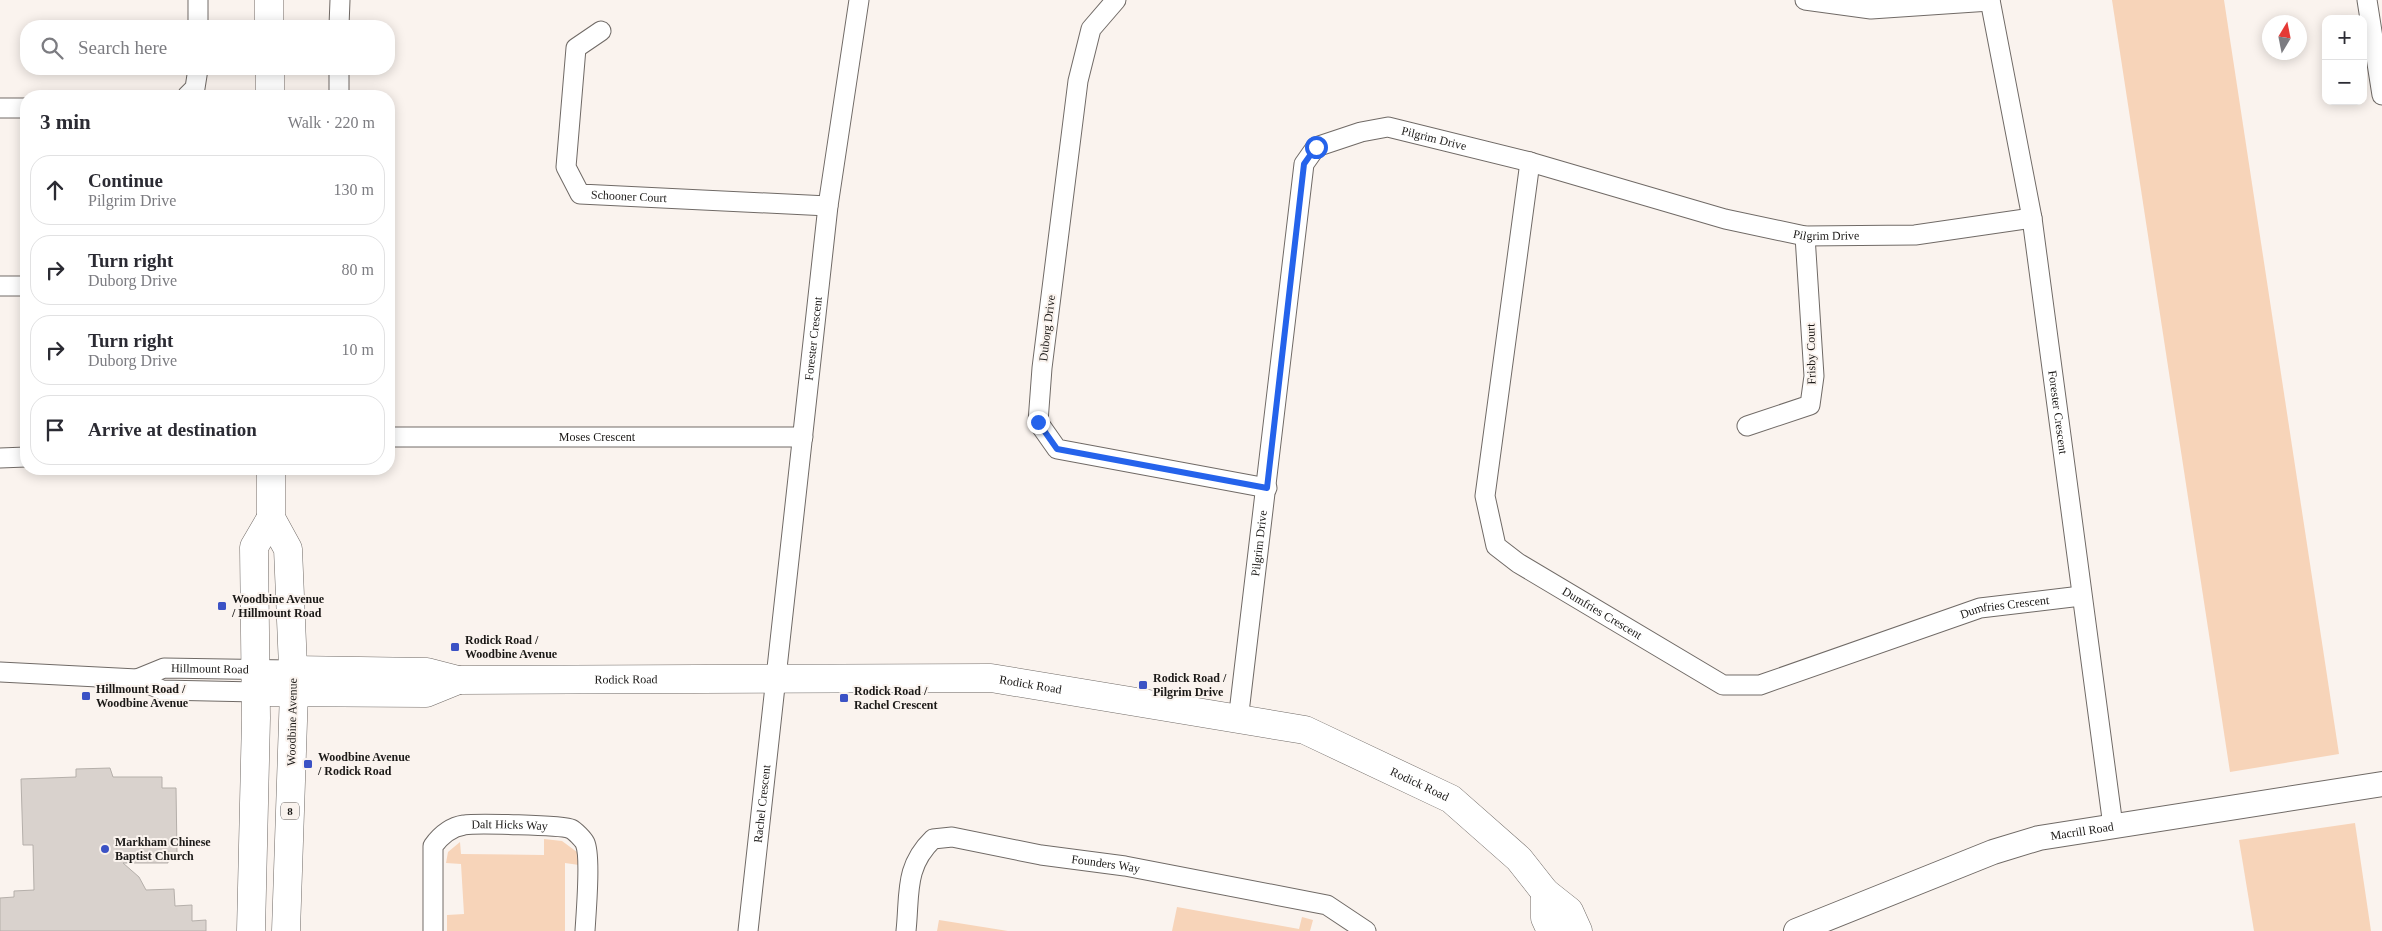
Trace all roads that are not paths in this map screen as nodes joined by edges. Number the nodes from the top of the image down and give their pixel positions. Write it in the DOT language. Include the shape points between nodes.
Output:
graph roads {
  1 [pos="198,0"];
  2 [pos="269,0"];
  3 [pos="340,0"];
  4 [pos="859,0"];
  5 [pos="1116,0"];
  6 [pos="1805,0"];
  7 [pos="2367,0"];
  8 [pos="1990,1"];
  9 [pos="198,20"];
  10 [pos="270,20"];
  11 [pos="340,20"];
  12 [pos="601,31"];
  13 [pos="197,75"];
  14 [pos="270,75"];
  15 [pos="339,75"];
  16 [pos="193,90"];
  17 [pos="270,90"];
  18 [pos="339,90"];
  19 [pos="2382,95"];
  20 [pos="0,108"];
  21 [pos="20,108"];
  22 [pos="1530,162"];
  23 [pos="828,206"];
  24 [pos="2032,218"];
  25 [pos="1805,236"];
  26 [pos="0,286"];
  27 [pos="20,286"];
  28 [pos="1747,426"];
  29 [pos="395,437"];
  30 [pos="803,437"];
  31 [pos="20,457"];
  32 [pos="0,458"];
  33 [pos="271,475"];
  34 [pos="1267,488"];
  35 [pos="271,518"];
  36 [pos="2081,596"];
  37 [pos="0,672"];
  38 [pos="775,678"];
  39 [pos="293,680"];
  40 [pos="255,681"];
  41 [pos="1238,721"];
  42 [pos="2382,784"];
  43 [pos="2113,826"];
  44 [pos="1544,892"];
  45 [pos="251,931"];
  46 [pos="286,931"];
  47 [pos="433,931"];
  48 [pos="585,931"];
  49 [pos="748,931"];
  50 [pos="906,931"];
  51 [pos="1366,931"];
  52 [pos="1551,931"];
  53 [pos="1578,931"];
  54 [pos="1796,931"];
  1 -- 9 [label="street"];
  2 -- 10 [label="main road"];
  3 -- 11 [label="street"];
  4 -- 23 [label="street, Forester Crescent"];
  5 -- 34 [label="street, Duborg Drive" via="1092,29 1078,81 1038,422 1057,449"];
  6 -- 8 [label="street" via="1871,9"];
  7 -- 19 [label="street"];
  8 -- 24 [label="street, Forester Crescent"];
  12 -- 23 [label="street, Schooner Court" via="576,48 566,167 580,194"];
  13 -- 16 [label="street"];
  14 -- 17 [label="main road"];
  15 -- 18 [label="street"];
  20 -- 21 [label="street"];
  22 -- 25 [label="street, Pilgrim Drive" via="1725,219"];
  22 -- 34 [label="street, Pilgrim Drive" via="1388,127 1360,132 1316,147 1304,164"];
  22 -- 36 [label="street, Dumfries Crescent" via="1485,496 1496,546 1518,563 1723,685 1760,685 1980,608"];
  23 -- 30 [label="street, Forester Crescent"];
  24 -- 25 [label="street, Pilgrim Drive" via="1915,235"];
  24 -- 36 [label="street, Forester Crescent"];
  25 -- 28 [label="street, Frisby Court" via="1814,376 1810,405"];
  26 -- 27 [label="street"];
  29 -- 30 [label="street, Moses Crescent"];
  30 -- 38 [label="street, Forester Crescent"];
  31 -- 32 [label="street"];
  33 -- 35 [label="main road, Woodbine Avenue / 8"];
  34 -- 41 [label="street, Pilgrim Drive"];
  35 -- 39 [label="main road, Woodbine Avenue / 8" via="288,549"];
  35 -- 40 [label="main road" via="254,547"];
  36 -- 43 [label="street, Forester Crescent"];
  37 -- 40 [label="street, Hillmount Road" via="137,679 164,668"];
  38 -- 39 [label="main road, Rodick Road" via="458,680 426,693"];
  38 -- 41 [label="main road, Rodick Road" via="991,678"];
  38 -- 49 [label="street, Rachel Crescent"];
  39 -- 40 [label="main road, Rodick Road"];
  39 -- 46 [label="main road, Woodbine Avenue / 8"];
  40 -- 45 [label="main road"];
  41 -- 44 [label="main road, Rodick Road" via="1305,730 1451,798 1519,859"];
  42 -- 43 [label="street, Macrill Road"];
  43 -- 54 [label="street, Macrill Road" via="2039,838 1993,852"];
  44 -- 52 [label="main road" via="1545,918"];
  44 -- 53 [label="main road, Rodick Road" via="1569,911"];
  47 -- 48 [label="street, Dalt Hicks Way" via="433,846 440,836 464,824 550,825 571,829 585,843"];
  50 -- 51 [label="street, Founders Way" via="910,875 919,855 933,839 952,837 1327,905"];
}
